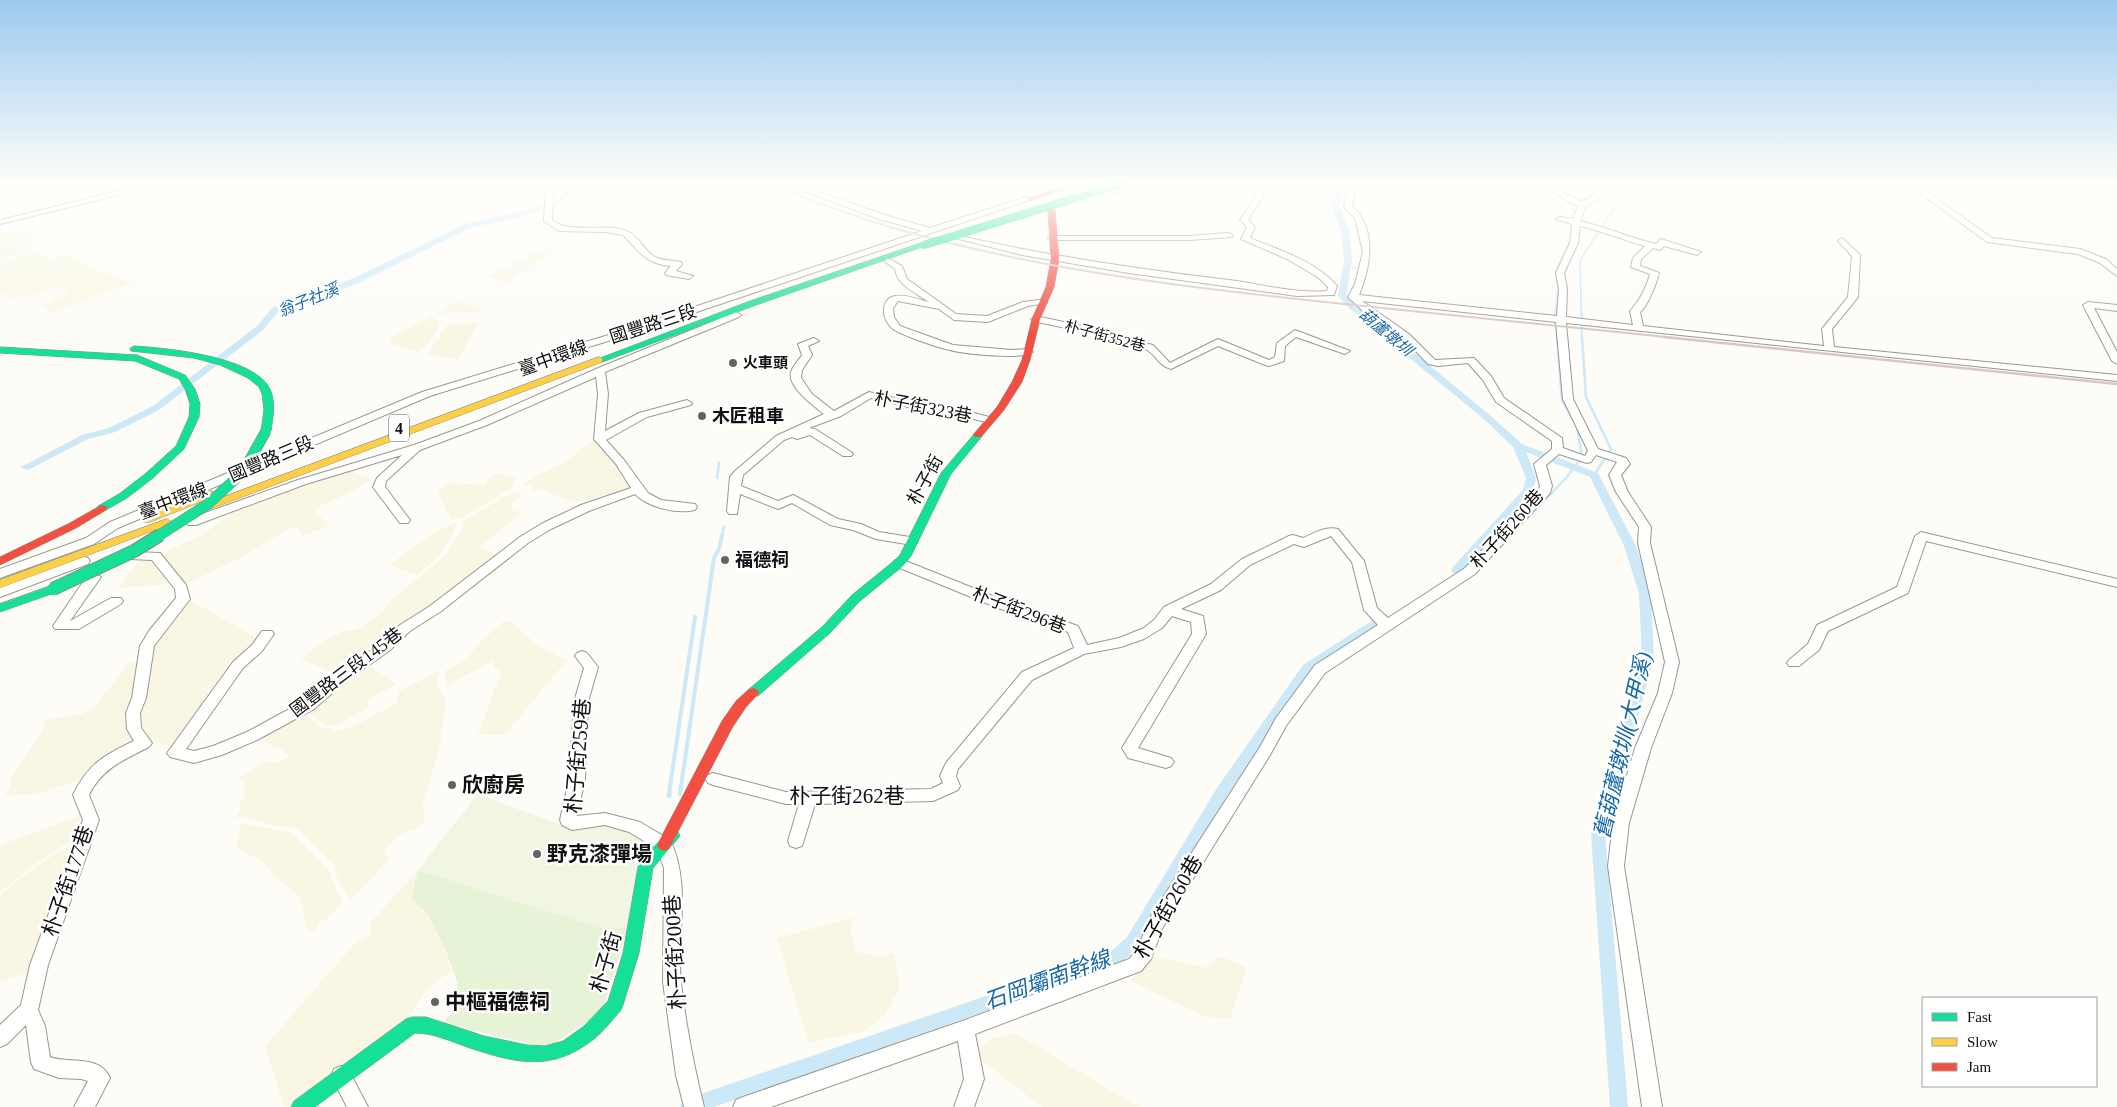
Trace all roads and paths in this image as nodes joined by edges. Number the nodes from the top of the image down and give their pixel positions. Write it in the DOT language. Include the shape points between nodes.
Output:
graph roads {
  1 [pos="627,235"];
  2 [pos="918,235"];
  3 [pos="931,235"];
  4 [pos="948,235"];
  5 [pos="953,235"];
  6 [pos="971,235"];
  7 [pos="1052,235"];
  8 [pos="1229,235"];
  9 [pos="1247,235"];
  10 [pos="1364,235"];
  11 [pos="1575,235"];
  12 [pos="1619,235"];
  13 [pos="1983,235"];
  14 [pos="960,238"];
  15 [pos="1052,238"];
  16 [pos="1842,240"];
  17 [pos="1651,245"];
  18 [pos="1697,252"];
  19 [pos="1055,259"];
  20 [pos="888,261"];
  21 [pos="2117,273"];
  22 [pos="689,276"];
  23 [pos="798,280"];
  24 [pos="1353,297"];
  25 [pos="1044,301"];
  26 [pos="753,303"];
  27 [pos="942,307"];
  28 [pos="2117,308"];
  29 [pos="1036,319"];
  30 [pos="1557,320"];
  31 [pos="1638,329"];
  32 [pos="814,340"];
  33 [pos="0,342"];
  34 [pos="1829,349"];
  35 [pos="0,350"];
  36 [pos="1345,350"];
  37 [pos="1028,352"];
  38 [pos="2117,361"];
  39 [pos="600,371"];
  40 [pos="2117,378"];
  41 [pos="504,382"];
  42 [pos="687,403"];
  43 [pos="431,410"];
  44 [pos="832,415"];
  45 [pos="989,420"];
  46 [pos="780,438"];
  47 [pos="599,439"];
  48 [pos="418,446"];
  49 [pos="1556,450"];
  50 [pos="1594,451"];
  51 [pos="847,454"];
  52 [pos="735,488"];
  53 [pos="637,490"];
  54 [pos="691,507"];
  55 [pos="733,511"];
  56 [pos="404,520"];
  57 [pos="90,541"];
  58 [pos="912,541"];
  59 [pos="122,547"];
  60 [pos="134,556"];
  61 [pos="0,561"];
  62 [pos="899,563"];
  63 [pos="0,575"];
  64 [pos="2117,583"];
  65 [pos="0,585"];
  66 [pos="0,593"];
  67 [pos="116,601"];
  68 [pos="0,608"];
  69 [pos="1169,610"];
  70 [pos="1388,626"];
  71 [pos="267,634"];
  72 [pos="1082,650"];
  73 [pos="582,656"];
  74 [pos="1794,663"];
  75 [pos="754,692"];
  76 [pos="1166,762"];
  77 [pos="713,778"];
  78 [pos="808,799"];
  79 [pos="796,841"];
  80 [pos="664,845"];
  81 [pos="29,1010"];
  82 [pos="965,1029"];
  83 [pos="0,1038"];
  84 [pos="341,1076"];
  85 [pos="692,1098"];
  86 [pos="84,1107"];
  87 [pos="300,1107"];
  88 [pos="358,1107"];
  89 [pos="743,1107"];
  90 [pos="964,1107"];
  91 [pos="1652,1107"];
  1 -- 22 [label="street" via="649,259 678,264 669,272"];
  2 -- 57 [label="street, 國豐路三段" via="631,331 426,394 114,525"];
  3 -- 23 [label="main road, 臺中環線 / 4"];
  4 -- 14 [label="street"];
  5 -- 26 [label="main road, 臺中環線 / 4, bridge"];
  6 -- 14 [label="street, 國豐路三段"];
  7 -- 15 [label="main road, 朴子街"];
  8 -- 15 [label="street"];
  9 -- 19 [label="street" via="1245,239 1290,257 1322,276 1333,286 1331,293 1166,276"];
  10 -- 24 [label="street" via="1367,252"];
  11 -- 30 [label="street" via="1560,273 1563,289"];
  12 -- 17 [label="street"];
  13 -- 21 [label="street" via="1990,240 2080,252 2103,262"];
  14 -- 19 [label="street"];
  14 -- 20 [label="street, 國豐路三段"];
  15 -- 19 [label="main road, 朴子街"];
  16 -- 34 [label="street" via="1856,254 1853,297 1827,329"];
  17 -- 18 [label="street" via="1660,247 1661,242"];
  17 -- 31 [label="street" via="1637,258 1635,267 1655,273 1650,290 1635,311"];
  19 -- 25 [label="main road, 朴子街"];
  20 -- 27 [label="street" via="899,268 904,281"];
  20 -- 39 [label="street, 國豐路三段" via="743,312"];
  23 -- 41 [label="main road"];
  23 -- 63 [label="main road, 臺中環線 / 4, bridge"];
  24 -- 30 [label="street"];
  24 -- 49 [label="street" via="1406,336 1432,362 1470,360 1487,378 1500,400 1558,440"];
  25 -- 27 [label="street" via="1026,304 988,319 954,317"];
  25 -- 29 [label="main road, 朴子街"];
  26 -- 65 [label="main road, 臺中環線 / 4, bridge"];
  26 -- 65 [label="main road, bridge" via="598,365"];
  27 -- 37 [label="street" via="897,298 892,300 888,312 890,322 897,328 952,348"];
  28 -- 38 [label="street" via="2088,305"];
  29 -- 36 [label="street, 朴子街352巷" via="1150,346 1171,366 1218,342 1269,363 1280,359 1280,345 1295,333"];
  29 -- 37 [label="main road, 朴子街"];
  30 -- 31 [label="street"];
  30 -- 50 [label="street" via="1568,399"];
  31 -- 34 [label="street"];
  32 -- 44 [label="street" via="803,344 807,355 796,376 800,386"];
  33 -- 68 [label="main road, bridge" via="181,352 212,358 263,385 269,414 260,442 243,472 208,504 134,551 53,589"];
  34 -- 40 [label="street"];
  35 -- 61 [label="main road" via="137,358 182,377 195,404 194,417 180,447 155,471 102,509"];
  37 -- 45 [label="main road, 朴子街" via="1013,391"];
  39 -- 47 [label="street" via="603,394"];
  39 -- 48 [label="street, 國豐路三段" via="483,423"];
  42 -- 47 [label="street" via="643,415"];
  43 -- 57 [label="main road, bridge"];
  44 -- 45 [label="street, 朴子街323巷" via="869,395"];
  44 -- 46 [label="street, 朴子街323巷"];
  45 -- 58 [label="main road, 朴子街" via="946,473"];
  46 -- 51 [label="street" via="811,431"];
  46 -- 52 [label="street" via="739,473"];
  47 -- 53 [label="street" via="635,483"];
  48 -- 56 [label="street" via="381,480 379,487"];
  48 -- 59 [label="street, 國豐路三段" via="302,482"];
  49 -- 50 [label="street" via="1587,460"];
  49 -- 70 [label="street, 朴子街260巷" via="1540,464 1546,486 1544,493 1470,571"];
  50 -- 91 [label="street" via="1618,457 1624,464 1614,475 1645,527 1644,543 1672,662 1665,693 1643,748 1621,823 1616,866"];
  52 -- 55 [label="street"];
  52 -- 58 [label="street" via="778,506 793,499 834,522"];
  53 -- 54 [label="street" via="649,500"];
  53 -- 71 [label="street, 國豐路三段145巷" via="585,508 547,526 405,628 309,705 217,751 194,757 175,753 238,666"];
  57 -- 63 [label="street, 國豐路三段"];
  58 -- 62 [label="main road, 朴子街"];
  59 -- 60 [label="street"];
  59 -- 66 [label="street, 國豐路三段"];
  60 -- 67 [label="street" via="92,579 60,626 74,626"];
  60 -- 81 [label="street, 朴子街177巷" via="156,556 180,588 183,599 147,646 139,698 133,713 134,729 144,743 99,767 86,783 81,796 91,820 39,965"];
  62 -- 72 [label="street, 朴子街296巷" via="1073,629"];
  62 -- 75 [label="main road, 朴子街"];
  64 -- 74 [label="street" via="1921,536 1904,590 1822,628 1814,647"];
  69 -- 70 [label="street" via="1216,587 1246,562 1269,551 1293,540 1304,543 1326,532 1334,532 1358,561 1371,610"];
  69 -- 72 [label="street, 朴子街296巷" via="1158,625 1122,643"];
  69 -- 76 [label="street" via="1198,619 1199,634 1130,748 1133,754"];
  70 -- 82 [label="street, 朴子街260巷" via="1320,669 1281,722 1155,924 1145,953 1134,965"];
  72 -- 78 [label="street, 朴子街262巷" via="1027,676 951,767 948,776 952,786 933,795"];
  73 -- 80 [label="street, 朴子街259巷" via="592,667 581,702 577,779 568,820 605,819 634,827"];
  75 -- 77 [label="main road, 朴子街"];
  75 -- 80 [label="main road, 朴子街" via="726,725"];
  77 -- 78 [label="street, 朴子街262巷" via="786,798"];
  77 -- 80 [label="main road, 朴子街" via="689,818"];
  78 -- 79 [label="street"];
  80 -- 84 [label="main road, 朴子街" via="646,867 631,953 615,1005 590,1032 567,1048 545,1054 484,1044 426,1025 412,1025"];
  80 -- 85 [label="street, 朴子街200巷" via="672,868 672,982"];
  81 -- 83 [label="street"];
  81 -- 86 [label="street" via="36,1026 41,1062 53,1068 79,1068 100,1078"];
  82 -- 89 [label="street, 朴子街260巷"];
  82 -- 90 [label="street" via="974,1079"];
  84 -- 87 [label="main road, 朴子街"];
  84 -- 88 [label="street"];
}
